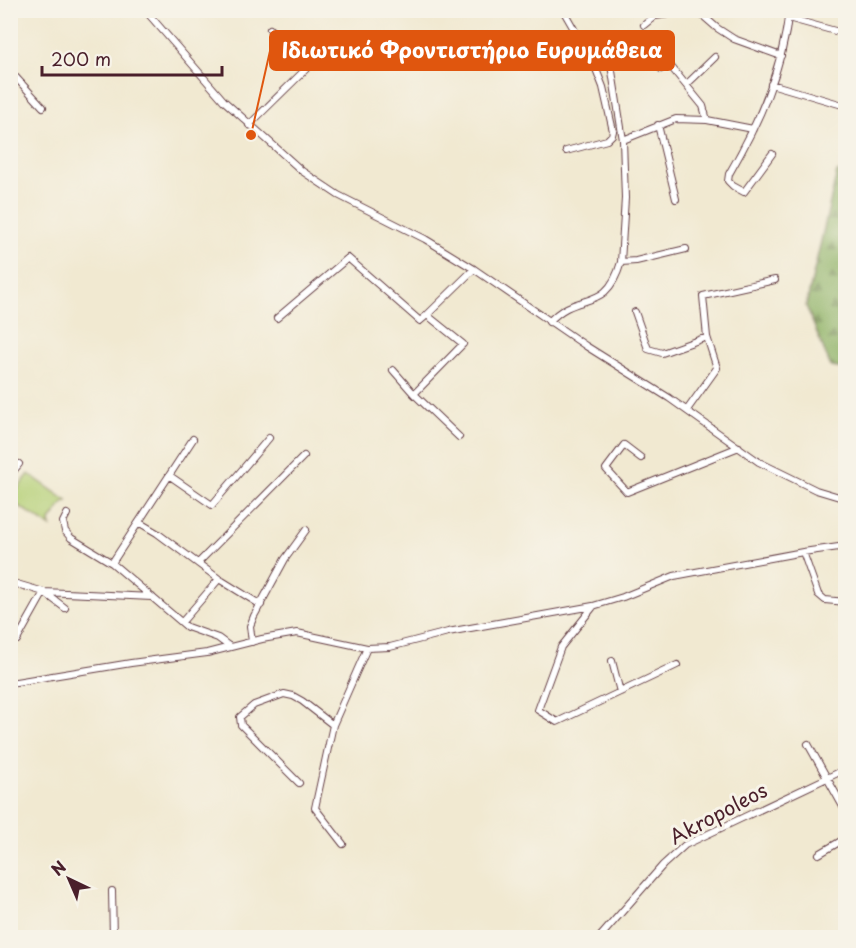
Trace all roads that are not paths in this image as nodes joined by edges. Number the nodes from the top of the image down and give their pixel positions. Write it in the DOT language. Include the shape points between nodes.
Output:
graph roads {
  1 [pos="145,10"];
  2 [pos="563,10"];
  3 [pos="789,10"];
  4 [pos="788,18"];
  5 [pos="644,25"];
  6 [pos="270,29"];
  7 [pos="846,34"];
  8 [pos="354,37"];
  9 [pos="619,48"];
  10 [pos="781,56"];
  11 [pos="715,57"];
  12 [pos="308,67"];
  13 [pos="661,69"];
  14 [pos="10,71"];
  15 [pos="771,84"];
  16 [pos="686,85"];
  17 [pos="846,106"];
  18 [pos="43,107"];
  19 [pos="707,120"];
  20 [pos="249,125"];
  21 [pos="658,125"];
  22 [pos="753,129"];
  23 [pos="623,140"];
  24 [pos="566,151"];
  25 [pos="772,154"];
  26 [pos="676,199"];
  27 [pos="686,249"];
  28 [pos="621,262"];
  29 [pos="474,269"];
  30 [pos="775,280"];
  31 [pos="635,312"];
  32 [pos="427,315"];
  33 [pos="277,318"];
  34 [pos="549,322"];
  35 [pos="707,337"];
  36 [pos="393,370"];
  37 [pos="414,394"];
  38 [pos="687,411"];
  39 [pos="459,437"];
  40 [pos="269,438"];
  41 [pos="194,439"];
  42 [pos="739,447"];
  43 [pos="304,456"];
  44 [pos="641,458"];
  45 [pos="20,464"];
  46 [pos="10,475"];
  47 [pos="170,476"];
  48 [pos="846,499"];
  49 [pos="67,514"];
  50 [pos="140,523"];
  51 [pos="306,530"];
  52 [pos="846,546"];
  53 [pos="803,552"];
  54 [pos="112,563"];
  55 [pos="198,563"];
  56 [pos="219,579"];
  57 [pos="10,582"];
  58 [pos="44,592"];
  59 [pos="153,597"];
  60 [pos="846,602"];
  61 [pos="261,604"];
  62 [pos="593,606"];
  63 [pos="66,608"];
  64 [pos="182,622"];
  65 [pos="17,640"];
  66 [pos="252,642"];
  67 [pos="230,648"];
  68 [pos="367,648"];
  69 [pos="612,661"];
  70 [pos="676,665"];
  71 [pos="10,683"];
  72 [pos="620,692"];
  73 [pos="333,726"];
  74 [pos="808,744"];
  75 [pos="846,769"];
  76 [pos="826,777"];
  77 [pos="299,783"];
  78 [pos="846,812"];
  79 [pos="846,838"];
  80 [pos="343,843"];
  81 [pos="819,854"];
  82 [pos="112,891"];
  83 [pos="113,938"];
  84 [pos="598,938"];
  1 -- 20 [label="street"];
  2 -- 24 [label="street" via="594,64 613,132 608,140"];
  3 -- 4 [label="street"];
  4 -- 7 [label="street"];
  4 -- 10 [label="street"];
  5 -- 10 [label="street" via="655,16 690,10 734,39"];
  6 -- 12 [label="street"];
  8 -- 12 [label="street"];
  9 -- 23 [label="street" via="611,65"];
  10 -- 15 [label="street"];
  11 -- 16 [label="street"];
  12 -- 20 [label="street"];
  13 -- 16 [label="street" via="668,63"];
  14 -- 18 [label="street"];
  15 -- 17 [label="street"];
  15 -- 22 [label="street"];
  16 -- 19 [label="street" via="703,106"];
  19 -- 21 [label="street" via="676,119"];
  19 -- 22 [label="street"];
  20 -- 29 [label="street" via="289,162 338,195"];
  21 -- 23 [label="street"];
  21 -- 26 [label="street"];
  22 -- 25 [label="street" via="728,181 744,192"];
  23 -- 28 [label="street"];
  27 -- 28 [label="street"];
  28 -- 34 [label="street" via="609,289 600,296 567,306"];
  29 -- 32 [label="street"];
  29 -- 34 [label="street"];
  30 -- 35 [label="street" via="704,296"];
  31 -- 35 [label="street" via="648,349 662,353"];
  32 -- 33 [label="street" via="420,321 348,258"];
  32 -- 37 [label="street" via="463,344"];
  34 -- 38 [label="street"];
  35 -- 38 [label="street" via="717,368"];
  36 -- 37 [label="street"];
  37 -- 39 [label="street"];
  38 -- 42 [label="street"];
  40 -- 47 [label="street" via="212,505"];
  41 -- 47 [label="street"];
  42 -- 44 [label="street" via="627,492 606,469 624,445"];
  42 -- 48 [label="street" via="785,476"];
  43 -- 55 [label="street"];
  45 -- 46 [label="street"];
  47 -- 50 [label="street"];
  49 -- 54 [label="street" via="63,522 71,538"];
  50 -- 54 [label="street"];
  50 -- 55 [label="street"];
  51 -- 61 [label="street"];
  52 -- 53 [label="street"];
  53 -- 60 [label="street" via="818,594 825,600"];
  53 -- 62 [label="street" via="674,576"];
  54 -- 59 [label="street"];
  55 -- 56 [label="street"];
  56 -- 61 [label="street"];
  56 -- 64 [label="street"];
  57 -- 58 [label="street"];
  58 -- 59 [label="street"];
  58 -- 63 [label="street"];
  58 -- 65 [label="street"];
  59 -- 64 [label="street"];
  61 -- 66 [label="street" via="250,626"];
  62 -- 68 [label="street" via="457,630 390,647"];
  62 -- 72 [label="street" via="561,647 538,710 557,722"];
  64 -- 67 [label="street" via="224,641"];
  66 -- 67 [label="street"];
  66 -- 68 [label="street" via="297,633"];
  67 -- 71 [label="street"];
  68 -- 73 [label="street"];
  69 -- 72 [label="street"];
  70 -- 72 [label="street"];
  73 -- 77 [label="street" via="302,701 284,694 254,705 240,717 241,725"];
  73 -- 80 [label="street" via="315,808"];
  74 -- 76 [label="street"];
  75 -- 76 [label="street, Akropoleos"];
  76 -- 78 [label="street"];
  76 -- 84 [label="street, Akropoleos" via="685,845 663,864"];
  79 -- 81 [label="street"];
  82 -- 83 [label="street"];
}
